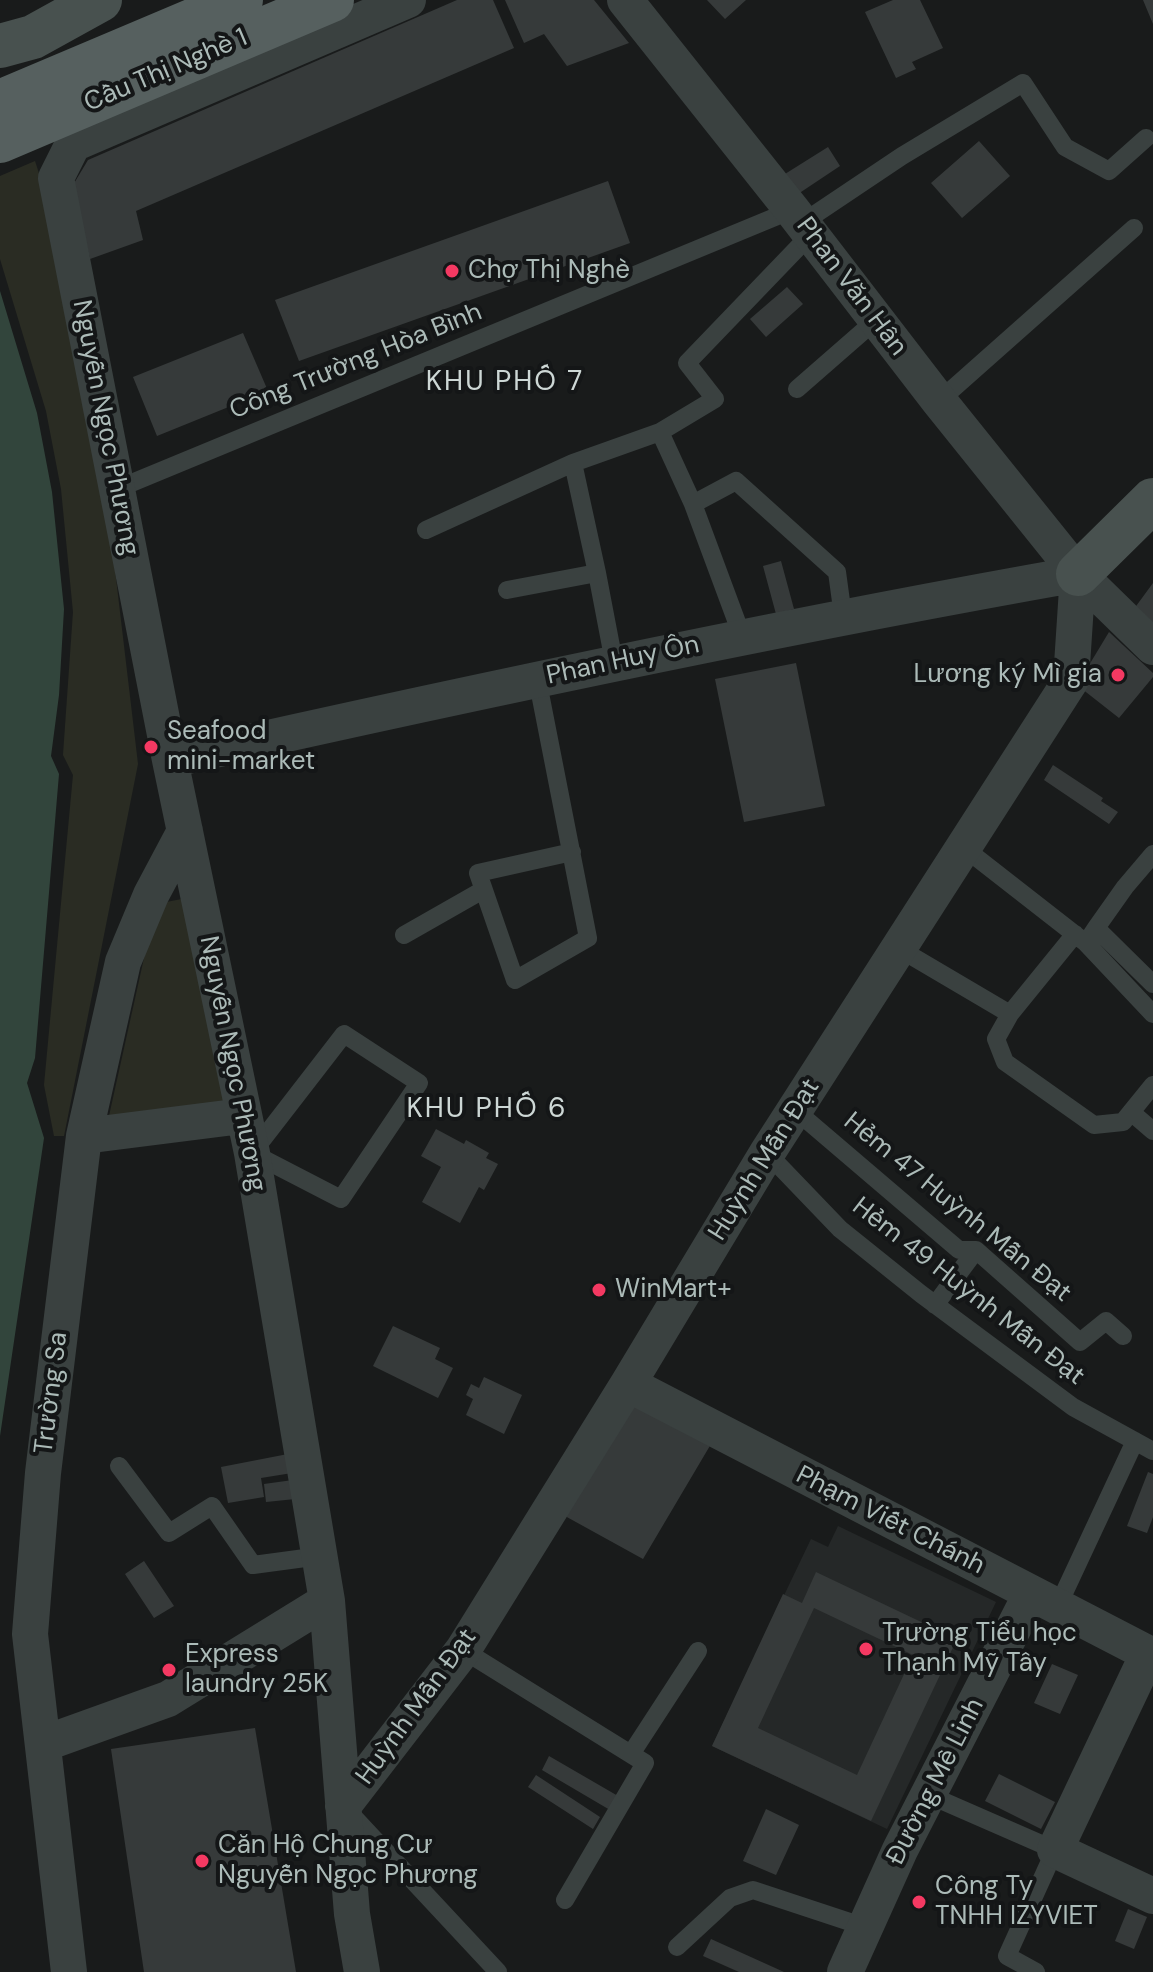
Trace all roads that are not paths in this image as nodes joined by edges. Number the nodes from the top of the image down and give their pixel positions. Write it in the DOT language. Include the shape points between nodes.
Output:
graph roads {
  1 [pos="241,0"];
  2 [pos="332,0"];
  3 [pos="408,0"];
  4 [pos="625,0"];
  5 [pos="103,2"];
  6 [pos="0,46"];
  7 [pos="0,102"];
  8 [pos="1146,138"];
  9 [pos="0,141"];
  10 [pos="802,222"];
  11 [pos="1134,228"];
  12 [pos="876,320"];
  13 [pos="797,389"];
  14 [pos="939,401"];
  15 [pos="660,432"];
  16 [pos="573,463"];
  17 [pos="117,489"];
  18 [pos="693,504"];
  19 [pos="1148,514"];
  20 [pos="426,530"];
  21 [pos="597,573"];
  22 [pos="1078,574"];
  23 [pos="507,590"];
  24 [pos="843,616"];
  25 [pos="742,636"];
  26 [pos="1153,647"];
  27 [pos="614,662"];
  28 [pos="537,678"];
  29 [pos="170,760"];
  30 [pos="185,831"];
  31 [pos="963,847"];
  32 [pos="572,852"];
  33 [pos="1153,854"];
  34 [pos="483,890"];
  35 [pos="404,935"];
  36 [pos="1086,935"];
  37 [pos="898,948"];
  38 [pos="1153,984"];
  39 [pos="1010,1014"];
  40 [pos="1153,1014"];
  41 [pos="1153,1085"];
  42 [pos="795,1110"];
  43 [pos="1131,1112"];
  44 [pos="242,1116"];
  45 [pos="1153,1131"];
  46 [pos="84,1136"];
  47 [pos="252,1153"];
  48 [pos="767,1153"];
  49 [pos="976,1250"];
  50 [pos="935,1305"];
  51 [pos="1123,1336"];
  52 [pos="628,1384"];
  53 [pos="1135,1441"];
  54 [pos="1153,1451"];
  55 [pos="119,1466"];
  56 [pos="320,1556"];
  57 [pos="327,1601"];
  58 [pos="1044,1601"];
  59 [pos="463,1650"];
  60 [pos="698,1651"];
  61 [pos="1150,1655"];
  62 [pos="43,1744"];
  63 [pos="631,1754"];
  64 [pos="929,1795"];
  65 [pos="343,1806"];
  66 [pos="1055,1850"];
  67 [pos="1153,1896"];
  68 [pos="565,1900"];
  69 [pos="865,1927"];
  70 [pos="677,1947"];
  71 [pos="69,1972"];
  72 [pos="362,1972"];
  73 [pos="498,1972"];
  74 [pos="845,1972"];
  75 [pos="1036,1972"];
  1 -- 7 [label="main road, Cầu Thị Nghè 1"];
  2 -- 9 [label="main road, Cầu Thị Nghè 1"];
  3 -- 17 [label="street, Nguyễn Ngọc Phương" via="73,144 56,178"];
  4 -- 10 [label="street, Phan Văn Hân"];
  5 -- 6 [label="street" via="33,37"];
  8 -- 10 [label="lane" via="1109,171 1065,147 1023,83"];
  10 -- 12 [label="street, Phan Văn Hân"];
  10 -- 15 [label="lane" via="687,363 715,399"];
  10 -- 17 [label="lane, Công Trường Hòa Bình"];
  11 -- 14 [label="lane"];
  12 -- 13 [label="lane"];
  12 -- 14 [label="street, Phan Văn Hân"];
  14 -- 22 [label="street, Phan Văn Hân"];
  15 -- 16 [label="lane"];
  15 -- 18 [label="lane"];
  16 -- 20 [label="lane"];
  16 -- 21 [label="lane"];
  17 -- 29 [label="street, Nguyễn Ngọc Phương"];
  18 -- 24 [label="lane" via="736,481 837,572"];
  18 -- 25 [label="lane"];
  19 -- 22 [label="street"];
  21 -- 23 [label="lane"];
  21 -- 27 [label="lane"];
  22 -- 24 [label="street, Phan Huy Ôn"];
  22 -- 26 [label="street, Phan Văn Hân"];
  22 -- 31 [label="street, Huỳnh Mẫn Đạt" via="1071,680"];
  24 -- 25 [label="street, Phan Huy Ôn"];
  25 -- 27 [label="street, Phan Huy Ôn"];
  27 -- 28 [label="street, Phan Huy Ôn"];
  28 -- 29 [label="street, Phan Huy Ôn"];
  28 -- 32 [label="lane"];
  29 -- 30 [label="street, Nguyễn Ngọc Phương"];
  30 -- 44 [label="street, Nguyễn Ngọc Phương"];
  30 -- 46 [label="street, Trường Sa" via="123,962"];
  31 -- 36 [label="lane"];
  31 -- 37 [label="street, Huỳnh Mẫn Đạt"];
  32 -- 34 [label="lane" via="478,873"];
  32 -- 34 [label="lane" via="588,938 515,980"];
  33 -- 36 [label="lane"];
  34 -- 35 [label="lane"];
  36 -- 38 [label="lane"];
  36 -- 39 [label="lane"];
  36 -- 40 [label="lane"];
  37 -- 39 [label="lane"];
  37 -- 42 [label="street, Huỳnh Mẫn Đạt"];
  39 -- 43 [label="lane" via="996,1039 1005,1062 1094,1125 1123,1122"];
  41 -- 43 [label="lane"];
  42 -- 48 [label="street, Huỳnh Mẫn Đạt"];
  42 -- 49 [label="lane, Hẻm 47 Huỳnh Mẫn Đạt" via="959,1250"];
  43 -- 45 [label="lane"];
  44 -- 46 [label="street"];
  44 -- 47 [label="street, Nguyễn Ngọc Phương"];
  46 -- 62 [label="street, Trường Sa" via="43,1473 30,1634"];
  47 -- 47 [label="lane" via="344,1034 419,1083 341,1199"];
  47 -- 56 [label="street, Nguyễn Ngọc Phương"];
  48 -- 50 [label="lane, Hẻm 49 Huỳnh Mẫn Đạt" via="840,1229"];
  48 -- 52 [label="street, Huỳnh Mẫn Đạt"];
  49 -- 50 [label="lane"];
  49 -- 51 [label="lane, Hẻm 47 Huỳnh Mẫn Đạt" via="1080,1342 1106,1321"];
  50 -- 53 [label="lane, Hẻm 49 Huỳnh Mẫn Đạt" via="1073,1407"];
  52 -- 58 [label="street, Phạm Viết Chánh"];
  52 -- 59 [label="street, Huỳnh Mẫn Đạt"];
  53 -- 54 [label="lane, Hẻm 49 Huỳnh Mẫn Đạt"];
  53 -- 58 [label="lane"];
  55 -- 56 [label="lane" via="169,1533 212,1506 253,1565"];
  56 -- 57 [label="street, Nguyễn Ngọc Phương"];
  57 -- 62 [label="street" via="168,1699"];
  57 -- 65 [label="street, Nguyễn Ngọc Phương"];
  58 -- 61 [label="street, Phạm Viết Chánh"];
  58 -- 64 [label="street, Đường Mê Linh"];
  59 -- 63 [label="lane"];
  59 -- 65 [label="street, Huỳnh Mẫn Đạt"];
  60 -- 63 [label="lane"];
  61 -- 66 [label="street"];
  62 -- 71 [label="street, Trường Sa"];
  63 -- 68 [label="lane" via="645,1763"];
  64 -- 66 [label="lane"];
  64 -- 69 [label="street, Đường Mê Linh"];
  65 -- 72 [label="street, Nguyễn Ngọc Phương"];
  65 -- 73 [label="lane"];
  66 -- 67 [label="street"];
  66 -- 75 [label="lane" via="1007,1956"];
  69 -- 70 [label="lane" via="753,1890 730,1898"];
  69 -- 74 [label="street, Đường Mê Linh"];
}
